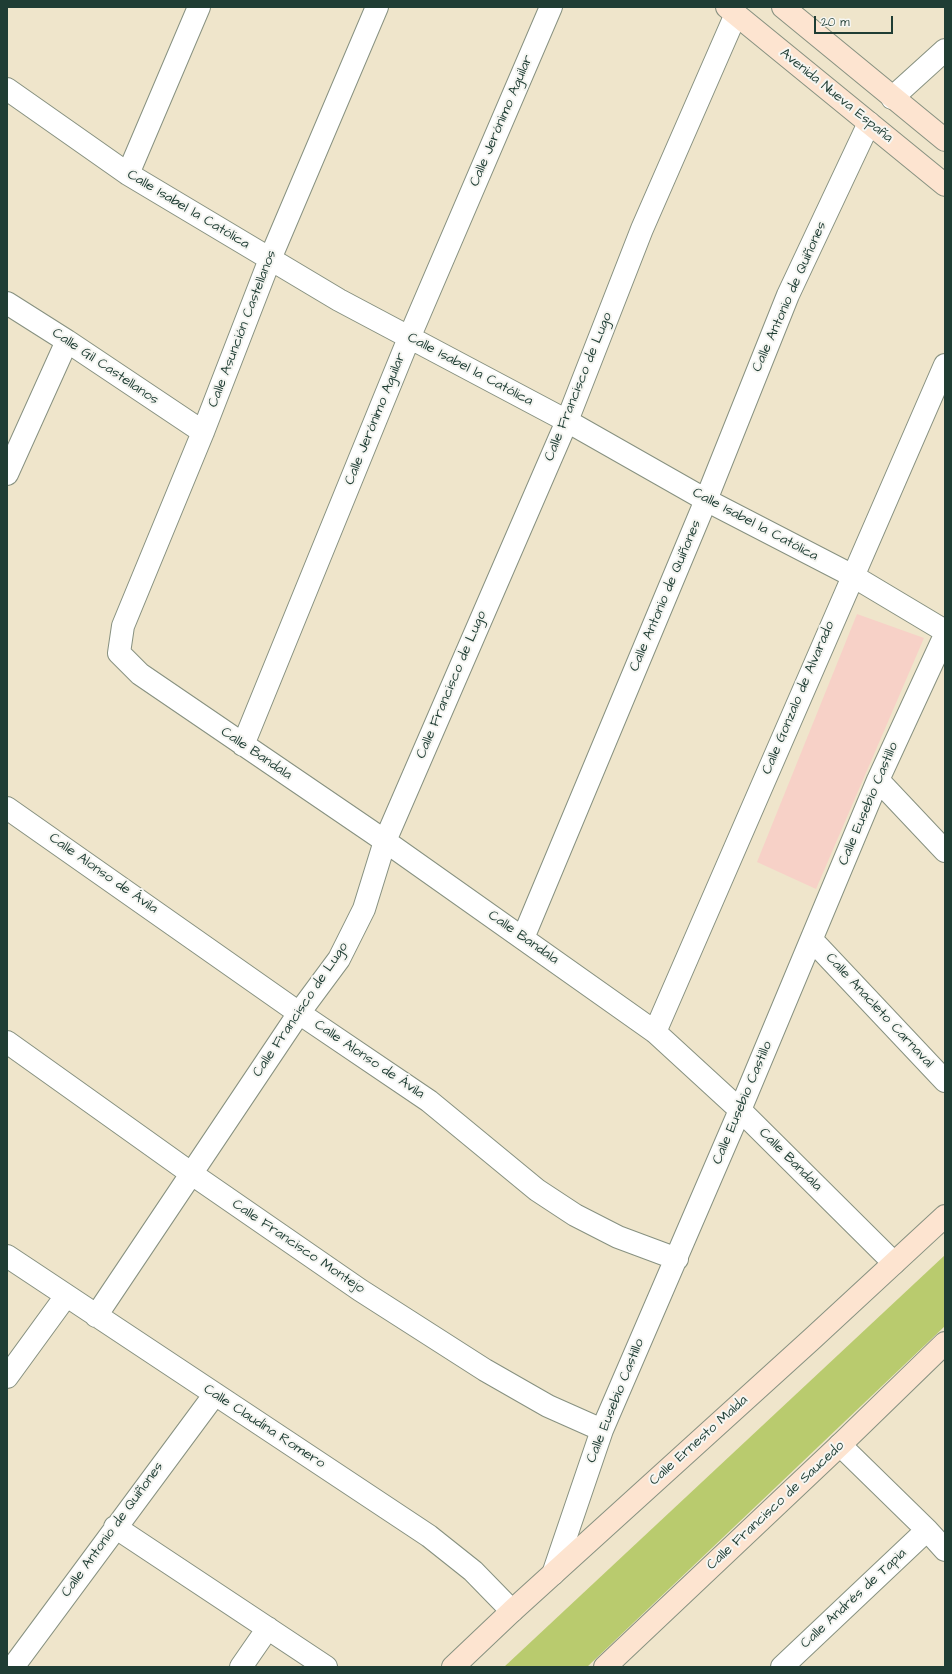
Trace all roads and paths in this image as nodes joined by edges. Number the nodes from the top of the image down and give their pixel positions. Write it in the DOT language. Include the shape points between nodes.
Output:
graph roads {
  1 [pos="199,7"];
  2 [pos="377,7"];
  3 [pos="551,7"];
  4 [pos="783,7"];
  5 [pos="731,11"];
  6 [pos="945,50"];
  7 [pos="7,89"];
  8 [pos="892,98"];
  9 [pos="869,123"];
  10 [pos="945,140"];
  11 [pos="128,174"];
  12 [pos="945,185"];
  13 [pos="270,259"];
  14 [pos="7,303"];
  15 [pos="409,338"];
  16 [pos="67,341"];
  17 [pos="945,365"];
  18 [pos="567,421"];
  19 [pos="203,432"];
  20 [pos="7,474"];
  21 [pos="706,500"];
  22 [pos="852,576"];
  23 [pos="945,631"];
  24 [pos="945,635"];
  25 [pos="119,653"];
  26 [pos="243,745"];
  27 [pos="878,780"];
  28 [pos="7,808"];
  29 [pos="385,841"];
  30 [pos="945,851"];
  31 [pos="523,938"];
  32 [pos="812,940"];
  33 [pos="299,1013"];
  34 [pos="656,1032"];
  35 [pos="7,1042"];
  36 [pos="945,1081"];
  37 [pos="740,1110"];
  38 [pos="192,1174"];
  39 [pos="945,1216"];
  40 [pos="7,1256"];
  41 [pos="677,1259"];
  42 [pos="894,1263"];
  43 [pos="66,1296"];
  44 [pos="96,1316"];
  45 [pos="945,1343"];
  46 [pos="7,1377"];
  47 [pos="215,1394"];
  48 [pos="602,1430"];
  49 [pos="840,1445"];
  50 [pos="115,1526"];
  51 [pos="927,1530"];
  52 [pos="945,1550"];
  53 [pos="553,1574"];
  54 [pos="512,1610"];
  55 [pos="268,1628"];
  56 [pos="13,1667"];
  57 [pos="241,1667"];
  58 [pos="326,1667"];
  59 [pos="453,1667"];
  60 [pos="605,1667"];
  61 [pos="782,1667"];
  1 -- 11 [label="street"];
  2 -- 13 [label="street, Calle Asunción Castellanos"];
  3 -- 15 [label="street, Calle Jerónimo Aguilar"];
  4 -- 8 [label="main road"];
  5 -- 9 [label="main road, Avenida Nueva España"];
  5 -- 18 [label="street, Calle Francisco de Lugo"];
  6 -- 8 [label="street"];
  7 -- 11 [label="street, Calle Isabel la Católica"];
  8 -- 10 [label="main road"];
  9 -- 12 [label="main road, Avenida Nueva España"];
  9 -- 21 [label="street, Calle Antonio de Quiñones" via="788,295"];
  11 -- 13 [label="street, Calle Isabel la Católica"];
  13 -- 15 [label="street, Calle Isabel la Católica"];
  13 -- 19 [label="street, Calle Asunción Castellanos"];
  14 -- 16 [label="street, Calle Gil Castellanos"];
  15 -- 18 [label="street, Calle Isabel la Católica"];
  15 -- 26 [label="street, Calle Jerónimo Aguilar"];
  16 -- 19 [label="street, Calle Gil Castellanos"];
  16 -- 20 [label="street"];
  17 -- 22 [label="street, Calle Gonzalo de Alvarado"];
  18 -- 21 [label="street, Calle Isabel la Católica"];
  18 -- 29 [label="street, Calle Francisco de Lugo"];
  19 -- 25 [label="street, Calle Asunción Castellanos" via="122,626"];
  21 -- 22 [label="street, Calle Isabel la Católica"];
  21 -- 31 [label="street, Calle Antonio de Quiñones"];
  22 -- 23 [label="street, Calle Isabel la Católica"];
  22 -- 34 [label="street, Calle Gonzalo de Alvarado"];
  24 -- 27 [label="street, Calle Eusebio Castillo"];
  25 -- 26 [label="street, Calle Bandala" via="140,674"];
  26 -- 29 [label="street, Calle Bandala"];
  27 -- 30 [label="street"];
  27 -- 32 [label="street, Calle Eusebio Castillo"];
  28 -- 33 [label="street, Calle Alonso de Ávila"];
  29 -- 31 [label="street, Calle Bandala"];
  29 -- 33 [label="street, Calle Francisco de Lugo" via="364,909 339,959"];
  31 -- 34 [label="street, Calle Bandala"];
  32 -- 36 [label="street, Calle Anacleto Carnaval"];
  32 -- 37 [label="street, Calle Eusebio Castillo"];
  33 -- 38 [label="street, Calle Francisco de Lugo"];
  33 -- 41 [label="street, Calle Alonso de Ávila" via="429,1101 537,1190 575,1216 618,1237"];
  34 -- 37 [label="street, Calle Bandala"];
  35 -- 38 [label="street, Calle Francisco Montejo"];
  37 -- 41 [label="street, Calle Eusebio Castillo"];
  37 -- 42 [label="street, Calle Bandala"];
  38 -- 44 [label="street, Calle Francisco de Lugo"];
  38 -- 48 [label="street, Calle Francisco Montejo" via="360,1290 485,1370 548,1406"];
  39 -- 42 [label="main road, Calle Ernesto Malda"];
  40 -- 43 [label="street, Calle Claudina Romero"];
  41 -- 48 [label="street, Calle Eusebio Castillo"];
  42 -- 53 [label="main road, Calle Ernesto Malda"];
  43 -- 44 [label="street, Calle Claudina Romero"];
  43 -- 46 [label="street"];
  44 -- 47 [label="street, Calle Claudina Romero"];
  45 -- 49 [label="main road, Calle Francisco de Saucedo"];
  47 -- 50 [label="street, Calle Antonio de Quiñones"];
  47 -- 54 [label="street, Calle Claudina Romero" via="429,1536 473,1571"];
  48 -- 53 [label="street, Calle Eusebio Castillo"];
  49 -- 51 [label="street"];
  49 -- 60 [label="main road, Calle Francisco de Saucedo"];
  50 -- 55 [label="street"];
  50 -- 56 [label="street, Calle Antonio de Quiñones"];
  51 -- 52 [label="street"];
  51 -- 61 [label="street, Calle Andrés de Tapia"];
  53 -- 54 [label="main road, Calle Ernesto Malda"];
  54 -- 59 [label="main road, Calle Ernesto Malda"];
  55 -- 57 [label="street"];
  55 -- 58 [label="street"];
}
